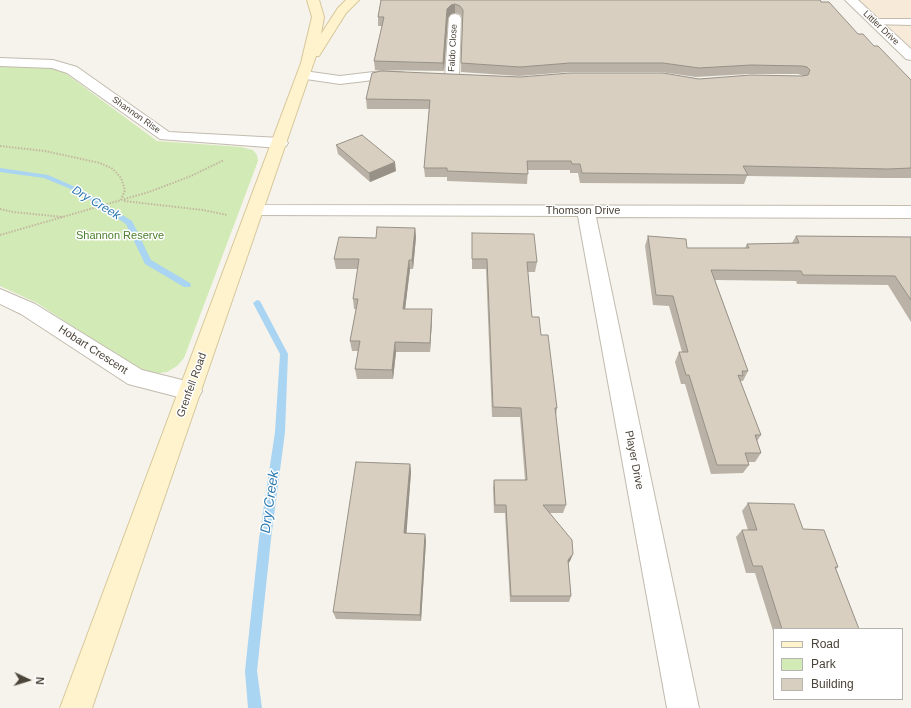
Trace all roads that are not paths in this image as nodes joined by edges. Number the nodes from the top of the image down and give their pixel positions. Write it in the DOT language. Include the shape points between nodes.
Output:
graph roads {
  1 [pos="313,0"];
  2 [pos="353,0"];
  3 [pos="851,0"];
  4 [pos="455,18"];
  5 [pos="874,22"];
  6 [pos="911,22"];
  7 [pos="909,53"];
  8 [pos="0,62"];
  9 [pos="306,69"];
  10 [pos="413,76"];
  11 [pos="436,77"];
  12 [pos="452,77"];
  13 [pos="467,78"];
  14 [pos="280,143"];
  15 [pos="586,211"];
  16 [pos="911,212"];
  17 [pos="254,214"];
  18 [pos="0,296"];
  19 [pos="190,391"];
  20 [pos="76,708"];
  21 [pos="683,708"];
  1 -- 9 [label="main road, Grenfell Road" via="318,17"];
  2 -- 9 [label="main road, Grenfell Road" via="342,11"];
  3 -- 5 [label="street, Littler Drive"];
  4 -- 12 [label="street, Faldo Close"];
  5 -- 6 [label="lane"];
  5 -- 7 [label="street, Littler Drive"];
  8 -- 14 [label="street, Shannon Rise" via="53,64 72,70 165,136"];
  9 -- 10 [label="street" via="340,80 382,75"];
  9 -- 14 [label="main road, Grenfell Road"];
  11 -- 12 [label="street"];
  12 -- 13 [label="street"];
  14 -- 17 [label="main road, Grenfell Road"];
  15 -- 16 [label="street, Thomson Drive"];
  15 -- 17 [label="street, Thomson Drive"];
  15 -- 21 [label="street, Player Drive"];
  17 -- 19 [label="main road, Grenfell Road"];
  18 -- 19 [label="street, Hobart Crescent" via="28,309 136,378"];
  19 -- 20 [label="main road, Grenfell Road"];
}
